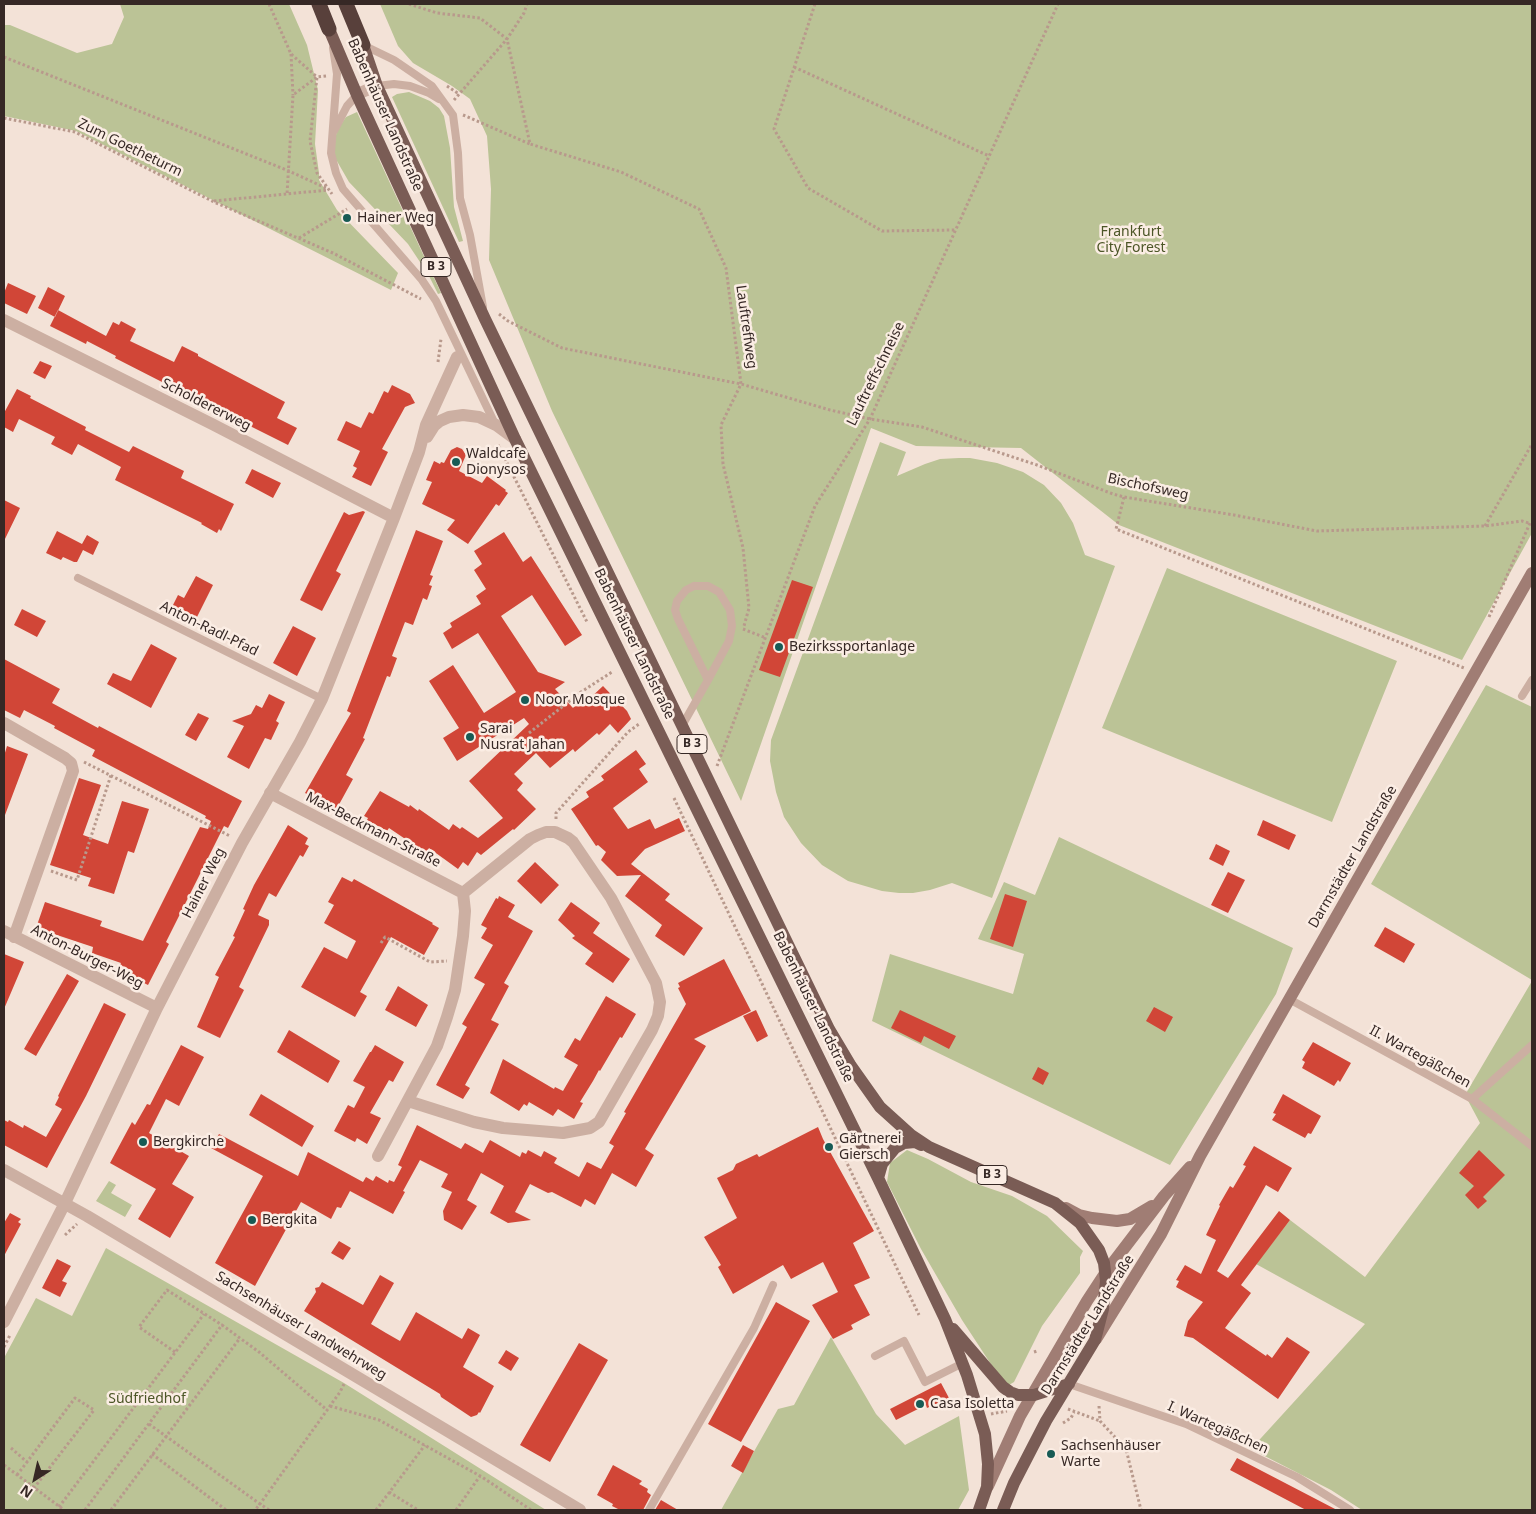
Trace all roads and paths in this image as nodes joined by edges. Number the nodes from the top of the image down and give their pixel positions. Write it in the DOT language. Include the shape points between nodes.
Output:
graph roads {
  1 [pos="269,4"];
  2 [pos="319,4"];
  3 [pos="346,4"];
  4 [pos="409,4"];
  5 [pos="528,4"];
  6 [pos="815,4"];
  7 [pos="1058,4"];
  8 [pos="330,29"];
  9 [pos="507,39"];
  10 [pos="363,46"];
  11 [pos="291,54"];
  12 [pos="4,57"];
  13 [pos="794,67"];
  14 [pos="377,86"];
  15 [pos="459,94"];
  16 [pos="293,95"];
  17 [pos="357,95"];
  18 [pos="445,105"];
  19 [pos="4,118"];
  20 [pos="331,142"];
  21 [pos="530,144"];
  22 [pos="989,156"];
  23 [pos="289,171"];
  24 [pos="343,189"];
  25 [pos="328,190"];
  26 [pos="287,194"];
  27 [pos="214,202"];
  28 [pos="355,203"];
  29 [pos="956,230"];
  30 [pos="298,238"];
  31 [pos="415,289"];
  32 [pos="482,302"];
  33 [pos="485,319"];
  34 [pos="4,320"];
  35 [pos="441,334"];
  36 [pos="457,357"];
  37 [pos="437,371"];
  38 [pos="741,384"];
  39 [pos="870,419"];
  40 [pos="495,431"];
  41 [pos="515,439"];
  42 [pos="1532,444"];
  43 [pos="418,452"];
  44 [pos="1124,497"];
  45 [pos="394,518"];
  46 [pos="1531,524"];
  47 [pos="1485,526"];
  48 [pos="1532,573"];
  49 [pos="82,580"];
  50 [pos="588,623"];
  51 [pos="1486,623"];
  52 [pos="743,629"];
  53 [pos="766,638"];
  54 [pos="729,642"];
  55 [pos="608,663"];
  56 [pos="612,672"];
  57 [pos="1475,674"];
  58 [pos="616,680"];
  59 [pos="708,680"];
  60 [pos="1532,680"];
  61 [pos="1522,696"];
  62 [pos="322,699"];
  63 [pos="635,717"];
  64 [pos="4,723"];
  65 [pos="639,724"];
  66 [pos="682,724"];
  67 [pos="529,733"];
  68 [pos="643,733"];
  69 [pos="71,764"];
  70 [pos="111,775"];
  71 [pos="711,784"];
  72 [pos="270,793"];
  73 [pos="673,796"];
  74 [pos="555,832"];
  75 [pos="242,842"];
  76 [pos="39,867"];
  77 [pos="463,893"];
  78 [pos="9,934"];
  79 [pos="381,944"];
  80 [pos="460,960"];
  81 [pos="1289,999"];
  82 [pos="157,1008"];
  83 [pos="1532,1045"];
  84 [pos="1472,1099"];
  85 [pos="408,1101"];
  86 [pos="1532,1146"];
  87 [pos="928,1147"];
  88 [pos="378,1156"];
  89 [pos="1200,1156"];
  90 [pos="4,1170"];
  91 [pos="878,1178"];
  92 [pos="1164,1196"];
  93 [pos="65,1203"];
  94 [pos="1055,1203"];
  95 [pos="1106,1272"];
  96 [pos="773,1285"];
  97 [pos="204,1314"];
  98 [pos="919,1315"];
  99 [pos="945,1319"];
  100 [pos="4,1322"];
  101 [pos="222,1325"];
  102 [pos="240,1338"];
  103 [pos="1095,1340"];
  104 [pos="175,1352"];
  105 [pos="875,1356"];
  106 [pos="963,1363"];
  107 [pos="349,1372"];
  108 [pos="1069,1384"];
  109 [pos="1098,1394"];
  110 [pos="1032,1395"];
  111 [pos="1012,1403"];
  112 [pos="1057,1403"];
  113 [pos="330,1406"];
  114 [pos="327,1410"];
  115 [pos="1074,1412"];
  116 [pos="988,1415"];
  117 [pos="1100,1421"];
  118 [pos="1063,1423"];
  119 [pos="149,1424"];
  120 [pos="166,1436"];
  121 [pos="424,1444"];
  122 [pos="11,1448"];
  123 [pos="152,1454"];
  124 [pos="27,1462"];
  125 [pos="4,1465"];
  126 [pos="17,1475"];
  127 [pos="480,1476"];
  128 [pos="987,1487"];
  129 [pos="34,1488"];
  130 [pos="390,1492"];
  131 [pos="260,1504"];
  132 [pos="59,1507"];
  133 [pos="64,1510"];
  134 [pos="85,1510"];
  135 [pos="110,1510"];
  136 [pos="226,1510"];
  137 [pos="255,1510"];
  138 [pos="269,1510"];
  139 [pos="376,1510"];
  140 [pos="418,1510"];
  141 [pos="456,1510"];
  142 [pos="531,1510"];
  143 [pos="580,1510"];
  144 [pos="649,1510"];
  145 [pos="979,1510"];
  146 [pos="1003,1510"];
  147 [pos="1141,1510"];
  148 [pos="1350,1510"];
  1 -- 11 [label="path"];
  2 -- 8 [label="highway, Babenhäuser Landstraße / B 3"];
  3 -- 10 [label="highway, Babenhäuser Landstraße / B 3"];
  4 -- 9 [label="path" via="437,13 480,18"];
  5 -- 9 [label="path"];
  6 -- 13 [label="path"];
  7 -- 22 [label="path, Lauftreffschneise"];
  8 -- 17 [label="main road, Babenhäuser Landstraße / B 3"];
  8 -- 20 [label="lane" via="337,74"];
  9 -- 15 [label="path"];
  9 -- 21 [label="path"];
  10 -- 14 [label="main road, Babenhäuser Landstraße / B 3"];
  10 -- 18 [label="lane" via="419,76 432,86"];
  11 -- 16 [label="path"];
  11 -- 16 [label="path" via="317,77"];
  12 -- 23 [label="path"];
  13 -- 22 [label="path"];
  13 -- 29 [label="path" via="774,129 808,188 882,231"];
  14 -- 17 [label="street"];
  14 -- 18 [label="lane" via="410,86 429,93"];
  14 -- 33 [label="main road, Babenhäuser Landstraße / B 3"];
  16 -- 23 [label="path"];
  17 -- 20 [label="lane" via="340,117"];
  17 -- 41 [label="main road, Babenhäuser Landstraße / B 3"];
  18 -- 21 [label="path, Lauftreffweg"];
  18 -- 32 [label="lane" via="453,115 460,198"];
  19 -- 27 [label="path, Zum Goetheturm" via="75,132"];
  20 -- 24 [label="lane" via="336,173"];
  21 -- 38 [label="path, Lauftreffweg" via="621,172 699,209 726,268"];
  22 -- 29 [label="path, Lauftreffschneise"];
  23 -- 25 [label="path"];
  23 -- 26 [label="path"];
  24 -- 25 [label="path"];
  24 -- 28 [label="lane"];
  25 -- 26 [label="path"];
  26 -- 27 [label="path"];
  27 -- 30 [label="path, Zum Goetheturm"];
  28 -- 30 [label="path"];
  28 -- 40 [label="lane" via="436,300"];
  29 -- 39 [label="path, Lauftreffschneise"];
  30 -- 31 [label="path, Zum Goetheturm" via="427,303"];
  32 -- 33 [label="lane"];
  32 -- 38 [label="path, Bischofsweg" via="508,321 562,348"];
  33 -- 66 [label="main road, Babenhäuser Landstraße / B 3"];
  34 -- 45 [label="street, Scholdererweg"];
  35 -- 37 [label="path"];
  36 -- 43 [label="street, Hainer Weg" via="426,425"];
  38 -- 39 [label="path, Bischofsweg"];
  38 -- 52 [label="path, Lauftreffweg" via="721,426 723,464 744,548 749,608"];
  39 -- 44 [label="path, Bischofsweg" via="922,427"];
  39 -- 53 [label="path, Lauftreffschneise" via="815,506"];
  40 -- 41 [label="street, Hainer Weg"];
  40 -- 43 [label="street, Hainer Weg" via="479,417 448,417 434,426"];
  40 -- 50 [label="path"];
  41 -- 91 [label="main road, Babenhäuser Landstraße / B 3"];
  42 -- 47 [label="path"];
  43 -- 45 [label="street, Hainer Weg"];
  44 -- 47 [label="path, Bischofsweg" via="1318,531"];
  44 -- 57 [label="path" via="1116,529"];
  45 -- 62 [label="street, Hainer Weg"];
  46 -- 47 [label="path, Bischofsweg" via="1522,521"];
  46 -- 51 [label="path"];
  48 -- 57 [label="main road, Darmstädter Landstraße"];
  49 -- 62 [label="lane, Anton-Radl-Pfad"];
  52 -- 53 [label="path"];
  52 -- 54 [label="path, Lauftreffweg" via="739,647"];
  53 -- 71 [label="path, Lauftreffschneise"];
  54 -- 59 [label="lane"];
  54 -- 59 [label="lane" via="730,610 719,592 708,586 694,586 686,590 677,601 675,610"];
  55 -- 56 [label="path"];
  56 -- 58 [label="path"];
  56 -- 67 [label="path"];
  57 -- 81 [label="main road, Darmstädter Landstraße"];
  59 -- 66 [label="lane"];
  60 -- 61 [label="lane"];
  62 -- 72 [label="street, Hainer Weg"];
  63 -- 65 [label="path"];
  64 -- 69 [label="street"];
  65 -- 68 [label="path"];
  65 -- 74 [label="path" via="628,732 556,812"];
  66 -- 71 [label="main road, Babenhäuser Landstraße / B 3"];
  69 -- 70 [label="path" via="81,760"];
  69 -- 76 [label="street" via="73,771"];
  70 -- 75 [label="path"];
  70 -- 76 [label="path" via="77,880"];
  71 -- 87 [label="main road, Babenhäuser Landstraße / B 3" via="829,1029 851,1066 880,1107"];
  72 -- 75 [label="street, Hainer Weg"];
  72 -- 77 [label="street, Max-Beckmann-Straße"];
  73 -- 98 [label="path"];
  74 -- 77 [label="street" via="546,832 530,840"];
  74 -- 85 [label="street" via="573,842 612,898 656,983 660,1002 652,1030 598,1122 583,1130 563,1133 504,1128"];
  75 -- 82 [label="street, Hainer Weg"];
  76 -- 78 [label="street"];
  77 -- 80 [label="street"];
  78 -- 82 [label="street, Anton-Burger-Weg"];
  79 -- 80 [label="path" via="385,937 430,962"];
  80 -- 85 [label="street" via="455,990 439,1039"];
  81 -- 84 [label="lane, II. Wartegäßchen"];
  81 -- 89 [label="main road, Darmstädter Landstraße"];
  82 -- 93 [label="street, Hainer Weg"];
  83 -- 84 [label="lane"];
  84 -- 86 [label="lane, II. Wartegäßchen"];
  85 -- 88 [label="street"];
  87 -- 91 [label="main road, B 3" via="915,1142 900,1145 888,1154"];
  87 -- 94 [label="main road, Babenhäuser Landstraße / B 3"];
  89 -- 92 [label="main road, Darmstädter Landstraße"];
  89 -- 103 [label="main road, Darmstädter Landstraße" via="1161,1234"];
  90 -- 93 [label="street, Sachsenhäuser Landwehrweg"];
  91 -- 99 [label="main road, Babenhäuser Landstraße / B 3"];
  92 -- 94 [label="main road, Babenhäuser Landstraße" via="1146,1211 1117,1221 1079,1215"];
  92 -- 95 [label="main road, Darmstädter Landstraße"];
  93 -- 100 [label="street, Hainer Weg"];
  93 -- 107 [label="street, Sachsenhäuser Landwehrweg"];
  94 -- 95 [label="main road, Babenhäuser Landstraße / B 3" via="1080,1223 1092,1238"];
  95 -- 103 [label="main road, Babenhäuser Landstraße / B 3" via="1103,1309"];
  95 -- 110 [label="main road, Darmstädter Landstraße / B 3"];
  96 -- 144 [label="lane" via="754,1328"];
  97 -- 101 [label="path"];
  97 -- 104 [label="path"];
  97 -- 104 [label="path" via="168,1290 139,1327"];
  99 -- 106 [label="main road, Darmstädter Landstraße / B 3"];
  99 -- 110 [label="main road, B 3" via="1003,1387 1018,1395"];
  101 -- 102 [label="path"];
  101 -- 119 [label="path"];
  102 -- 114 [label="path"];
  102 -- 120 [label="path"];
  103 -- 108 [label="main road, Darmstädter Landstraße / B 3"];
  104 -- 132 [label="path"];
  105 -- 106 [label="lane" via="904,1341 925,1382"];
  106 -- 128 [label="main road, Darmstädter Landstraße / B 3" via="985,1434"];
  107 -- 113 [label="path"];
  107 -- 143 [label="street, Sachsenhäuser Landwehrweg"];
  108 -- 109 [label="lane, I. Wartegäßchen"];
  108 -- 110 [label="main road, B 3"];
  108 -- 112 [label="main road, Darmstädter Landstraße / B 3"];
  109 -- 117 [label="path"];
  109 -- 148 [label="lane, I. Wartegäßchen" via="1186,1424 1296,1476"];
  110 -- 128 [label="main road, Darmstädter Landstraße / B 3"];
  111 -- 116 [label="path" via="1007,1411"];
  112 -- 115 [label="path"];
  112 -- 146 [label="main road, Darmstädter Landstraße / B 3"];
  113 -- 114 [label="path"];
  113 -- 121 [label="path" via="379,1420"];
  114 -- 131 [label="path"];
  115 -- 117 [label="path"];
  115 -- 118 [label="path"];
  117 -- 147 [label="path" via="1126,1450"];
  119 -- 120 [label="path"];
  119 -- 134 [label="path"];
  120 -- 123 [label="path"];
  120 -- 131 [label="path"];
  121 -- 127 [label="path"];
  121 -- 130 [label="path"];
  122 -- 124 [label="path"];
  123 -- 135 [label="path"];
  123 -- 136 [label="path"];
  124 -- 126 [label="path"];
  124 -- 129 [label="path" via="75,1398 94,1410"];
  125 -- 126 [label="path"];
  126 -- 129 [label="path"];
  127 -- 141 [label="path"];
  127 -- 142 [label="path"];
  128 -- 145 [label="main road, Darmstädter Landstraße / B 3"];
  129 -- 132 [label="path"];
  130 -- 139 [label="path"];
  130 -- 140 [label="path"];
  131 -- 137 [label="path"];
  131 -- 138 [label="path"];
  132 -- 133 [label="path"];
}
